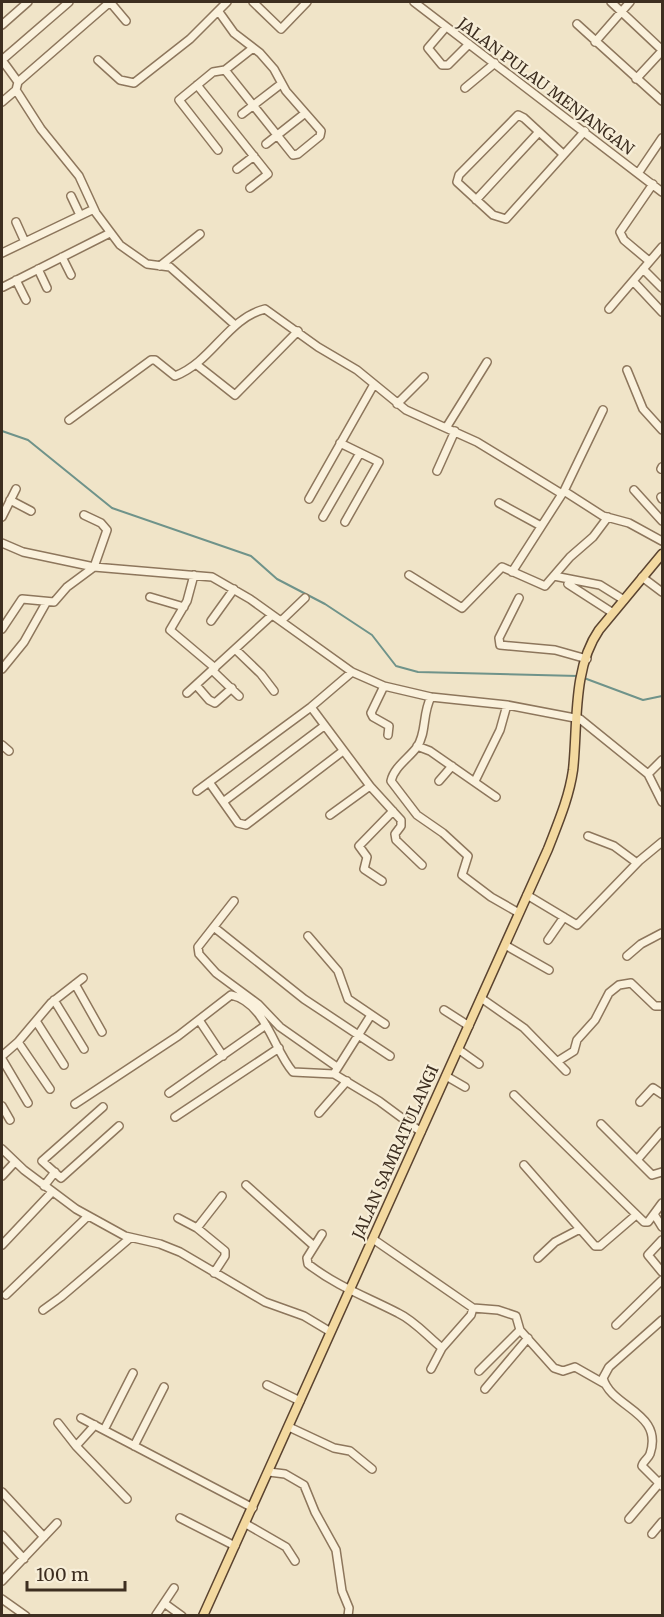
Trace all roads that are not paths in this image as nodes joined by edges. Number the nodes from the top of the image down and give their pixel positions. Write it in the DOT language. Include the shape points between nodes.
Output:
graph roads {
  1 [pos="28,2"];
  2 [pos="69,2"];
  3 [pos="110,2"];
  4 [pos="227,2"];
  5 [pos="253,2"];
  6 [pos="307,2"];
  7 [pos="414,2"];
  8 [pos="611,2"];
  9 [pos="630,2"];
  10 [pos="622,11"];
  11 [pos="219,12"];
  12 [pos="126,21"];
  13 [pos="577,24"];
  14 [pos="2,25"];
  15 [pos="446,27"];
  16 [pos="596,42"];
  17 [pos="469,44"];
  18 [pos="253,48"];
  19 [pos="663,50"];
  20 [pos="2,60"];
  21 [pos="98,60"];
  22 [pos="495,63"];
  23 [pos="225,70"];
  24 [pos="636,79"];
  25 [pos="18,82"];
  26 [pos="281,84"];
  27 [pos="197,85"];
  28 [pos="465,88"];
  29 [pos="16,90"];
  30 [pos="663,101"];
  31 [pos="2,102"];
  32 [pos="253,105"];
  33 [pos="242,114"];
  34 [pos="304,114"];
  35 [pos="585,131"];
  36 [pos="538,133"];
  37 [pos="277,136"];
  38 [pos="663,138"];
  39 [pos="266,144"];
  40 [pos="218,150"];
  41 [pos="562,154"];
  42 [pos="254,156"];
  43 [pos="237,169"];
  44 [pos="639,172"];
  45 [pos="653,184"];
  46 [pos="250,188"];
  47 [pos="663,192"];
  48 [pos="71,196"];
  49 [pos="476,200"];
  50 [pos="94,208"];
  51 [pos="80,215"];
  52 [pos="16,222"];
  53 [pos="110,233"];
  54 [pos="200,234"];
  55 [pos="25,242"];
  56 [pos="663,247"];
  57 [pos="2,253"];
  58 [pos="62,257"];
  59 [pos="649,261"];
  60 [pos="160,266"];
  61 [pos="38,269"];
  62 [pos="643,269"];
  63 [pos="71,275"];
  64 [pos="16,280"];
  65 [pos="633,281"];
  66 [pos="3,287"];
  67 [pos="47,288"];
  68 [pos="663,288"];
  69 [pos="26,300"];
  70 [pos="609,309"];
  71 [pos="663,312"];
  72 [pos="235,325"];
  73 [pos="298,331"];
  74 [pos="488,362"];
  75 [pos="197,365"];
  76 [pos="627,370"];
  77 [pos="424,377"];
  78 [pos="373,386"];
  79 [pos="397,404"];
  80 [pos="603,410"];
  81 [pos="69,420"];
  82 [pos="446,428"];
  83 [pos="663,430"];
  84 [pos="455,431"];
  85 [pos="340,443"];
  86 [pos="360,453"];
  87 [pos="437,471"];
  88 [pos="16,489"];
  89 [pos="634,490"];
  90 [pos="563,493"];
  91 [pos="309,499"];
  92 [pos="10,500"];
  93 [pos="499,503"];
  94 [pos="31,511"];
  95 [pos="84,515"];
  96 [pos="2,516"];
  97 [pos="323,517"];
  98 [pos="608,518"];
  99 [pos="663,521"];
  100 [pos="345,522"];
  101 [pos="541,526"];
  102 [pos="663,541"];
  103 [pos="2,543"];
  104 [pos="663,554"];
  105 [pos="94,567"];
  106 [pos="512,572"];
  107 [pos="194,575"];
  108 [pos="409,575"];
  109 [pos="555,576"];
  110 [pos="642,577"];
  111 [pos="568,584"];
  112 [pos="234,589"];
  113 [pos="663,592"];
  114 [pos="150,597"];
  115 [pos="305,598"];
  116 [pos="519,598"];
  117 [pos="624,600"];
  118 [pos="46,603"];
  119 [pos="184,607"];
  120 [pos="613,613"];
  121 [pos="272,615"];
  122 [pos="211,621"];
  123 [pos="281,621"];
  124 [pos="2,629"];
  125 [pos="236,649"];
  126 [pos="587,659"];
  127 [pos="2,669"];
  128 [pos="214,669"];
  129 [pos="352,672"];
  130 [pos="196,685"];
  131 [pos="384,686"];
  132 [pos="232,688"];
  133 [pos="274,691"];
  134 [pos="187,693"];
  135 [pos="239,696"];
  136 [pos="431,697"];
  137 [pos="507,705"];
  138 [pos="311,706"];
  139 [pos="574,717"];
  140 [pos="324,726"];
  141 [pos="388,735"];
  142 [pos="417,746"];
  143 [pos="343,752"];
  144 [pos="663,760"];
  145 [pos="452,766"];
  146 [pos="648,774"];
  147 [pos="440,781"];
  148 [pos="475,781"];
  149 [pos="209,782"];
  150 [pos="370,786"];
  151 [pos="197,791"];
  152 [pos="496,797"];
  153 [pos="223,802"];
  154 [pos="663,802"];
  155 [pos="393,811"];
  156 [pos="330,815"];
  157 [pos="588,836"];
  158 [pos="663,842"];
  159 [pos="637,863"];
  160 [pos="422,866"];
  161 [pos="382,881"];
  162 [pos="527,895"];
  163 [pos="234,901"];
  164 [pos="519,913"];
  165 [pos="564,917"];
  166 [pos="215,928"];
  167 [pos="663,933"];
  168 [pos="308,936"];
  169 [pos="548,940"];
  170 [pos="505,945"];
  171 [pos="627,956"];
  172 [pos="549,970"];
  173 [pos="83,978"];
  174 [pos="75,984"];
  175 [pos="481,998"];
  176 [pos="54,1000"];
  177 [pos="663,1006"];
  178 [pos="444,1010"];
  179 [pos="371,1015"];
  180 [pos="199,1020"];
  181 [pos="36,1021"];
  182 [pos="385,1024"];
  183 [pos="266,1025"];
  184 [pos="469,1026"];
  185 [pos="102,1032"];
  186 [pos="358,1035"];
  187 [pos="18,1042"];
  188 [pos="279,1048"];
  189 [pos="84,1049"];
  190 [pos="458,1049"];
  191 [pos="223,1056"];
  192 [pos="390,1056"];
  193 [pos="2,1057"];
  194 [pos="558,1061"];
  195 [pos="479,1064"];
  196 [pos="64,1065"];
  197 [pos="335,1071"];
  198 [pos="566,1071"];
  199 [pos="446,1076"];
  200 [pos="346,1081"];
  201 [pos="465,1087"];
  202 [pos="50,1089"];
  203 [pos="169,1093"];
  204 [pos="663,1094"];
  205 [pos="514,1095"];
  206 [pos="640,1102"];
  207 [pos="28,1103"];
  208 [pos="75,1104"];
  209 [pos="2,1106"];
  210 [pos="103,1107"];
  211 [pos="319,1113"];
  212 [pos="175,1117"];
  213 [pos="10,1120"];
  214 [pos="601,1124"];
  215 [pos="119,1126"];
  216 [pos="663,1131"];
  217 [pos="421,1132"];
  218 [pos="2,1149"];
  219 [pos="637,1160"];
  220 [pos="15,1163"];
  221 [pos="524,1165"];
  222 [pos="55,1172"];
  223 [pos="663,1172"];
  224 [pos="2,1176"];
  225 [pos="246,1185"];
  226 [pos="44,1186"];
  227 [pos="52,1192"];
  228 [pos="222,1196"];
  229 [pos="663,1203"];
  230 [pos="654,1214"];
  231 [pos="636,1215"];
  232 [pos="88,1216"];
  233 [pos="178,1218"];
  234 [pos="663,1227"];
  235 [pos="197,1228"];
  236 [pos="580,1229"];
  237 [pos="322,1234"];
  238 [pos="129,1238"];
  239 [pos="373,1239"];
  240 [pos="663,1240"];
  241 [pos="2,1245"];
  242 [pos="314,1246"];
  243 [pos="538,1257"];
  244 [pos="663,1272"];
  245 [pos="213,1273"];
  246 [pos="663,1280"];
  247 [pos="348,1291"];
  248 [pos="6,1295"];
  249 [pos="473,1308"];
  250 [pos="43,1310"];
  251 [pos="663,1320"];
  252 [pos="616,1326"];
  253 [pos="520,1330"];
  254 [pos="329,1331"];
  255 [pos="528,1338"];
  256 [pos="442,1347"];
  257 [pos="431,1369"];
  258 [pos="479,1371"];
  259 [pos="134,1373"];
  260 [pos="605,1384"];
  261 [pos="267,1385"];
  262 [pos="164,1387"];
  263 [pos="485,1389"];
  264 [pos="300,1401"];
  265 [pos="81,1418"];
  266 [pos="58,1423"];
  267 [pos="94,1425"];
  268 [pos="289,1427"];
  269 [pos="104,1430"];
  270 [pos="76,1446"];
  271 [pos="134,1446"];
  272 [pos="372,1468"];
  273 [pos="269,1472"];
  274 [pos="662,1483"];
  275 [pos="2,1492"];
  276 [pos="127,1499"];
  277 [pos="253,1509"];
  278 [pos="180,1518"];
  279 [pos="629,1519"];
  280 [pos="663,1522"];
  281 [pos="57,1523"];
  282 [pos="246,1524"];
  283 [pos="652,1534"];
  284 [pos="2,1535"];
  285 [pos="44,1537"];
  286 [pos="235,1546"];
  287 [pos="24,1559"];
  288 [pos="295,1561"];
  289 [pos="2,1581"];
  290 [pos="174,1588"];
  291 [pos="2,1599"];
  292 [pos="164,1603"];
  293 [pos="156,1615"];
  294 [pos="26,1616"];
  295 [pos="182,1616"];
  296 [pos="203,1616"];
  297 [pos="348,1616"];
  1 -- 14 [label="street"];
  2 -- 20 [label="street"];
  3 -- 12 [label="street"];
  3 -- 25 [label="street"];
  4 -- 11 [label="street"];
  5 -- 6 [label="street" via="281,29"];
  7 -- 15 [label="street, JALAN PULAU MENJANGAN"];
  8 -- 10 [label="street"];
  9 -- 10 [label="street"];
  10 -- 16 [label="street"];
  10 -- 19 [label="street"];
  11 -- 18 [label="street" via="236,35"];
  11 -- 21 [label="street" via="134,82 120,80"];
  13 -- 16 [label="street"];
  15 -- 17 [label="street, JALAN PULAU MENJANGAN"];
  15 -- 17 [label="street" via="428,48 441,65 451,63"];
  16 -- 24 [label="street"];
  17 -- 22 [label="street, JALAN PULAU MENJANGAN"];
  18 -- 23 [label="street"];
  18 -- 26 [label="street" via="274,69"];
  19 -- 24 [label="street"];
  20 -- 25 [label="street"];
  22 -- 28 [label="street"];
  22 -- 35 [label="street, JALAN PULAU MENJANGAN"];
  23 -- 27 [label="street" via="213,72"];
  23 -- 32 [label="street"];
  24 -- 30 [label="street"];
  25 -- 29 [label="street"];
  26 -- 32 [label="street"];
  26 -- 34 [label="street"];
  27 -- 40 [label="street" via="179,100"];
  27 -- 42 [label="street"];
  29 -- 31 [label="street"];
  29 -- 50 [label="street" via="79,176"];
  32 -- 33 [label="street"];
  32 -- 37 [label="street"];
  34 -- 37 [label="street"];
  34 -- 37 [label="street" via="321,133 310,145 293,155"];
  35 -- 41 [label="street"];
  35 -- 44 [label="street, JALAN PULAU MENJANGAN"];
  36 -- 41 [label="street"];
  36 -- 49 [label="street"];
  36 -- 49 [label="street" via="518,115 459,175 457,182"];
  37 -- 39 [label="street"];
  38 -- 44 [label="street"];
  41 -- 49 [label="street" via="508,218 497,217"];
  42 -- 43 [label="street"];
  42 -- 46 [label="street" via="268,174"];
  44 -- 45 [label="street, JALAN PULAU MENJANGAN"];
  45 -- 47 [label="street, JALAN PULAU MENJANGAN"];
  45 -- 59 [label="street" via="620,232"];
  48 -- 51 [label="street"];
  50 -- 51 [label="street"];
  50 -- 53 [label="street"];
  51 -- 55 [label="street"];
  52 -- 55 [label="street"];
  53 -- 58 [label="street"];
  53 -- 60 [label="street" via="129,253 147,264"];
  54 -- 60 [label="street"];
  55 -- 57 [label="street"];
  56 -- 59 [label="street"];
  58 -- 61 [label="street"];
  58 -- 63 [label="street"];
  59 -- 62 [label="street"];
  60 -- 72 [label="street" via="170,267"];
  61 -- 64 [label="street"];
  61 -- 67 [label="street"];
  62 -- 65 [label="street"];
  62 -- 68 [label="street"];
  64 -- 66 [label="street"];
  64 -- 69 [label="street"];
  65 -- 70 [label="street"];
  65 -- 71 [label="street"];
  72 -- 73 [label="street" via="265,309"];
  72 -- 75 [label="street"];
  73 -- 75 [label="street" via="235,395"];
  73 -- 78 [label="street" via="357,370"];
  74 -- 82 [label="street"];
  75 -- 81 [label="street" via="172,376 151,360"];
  76 -- 83 [label="street" via="643,409"];
  77 -- 79 [label="street"];
  78 -- 79 [label="street"];
  78 -- 85 [label="street"];
  79 -- 82 [label="street"];
  80 -- 90 [label="street"];
  82 -- 84 [label="street"];
  84 -- 87 [label="street"];
  84 -- 90 [label="street"];
  85 -- 86 [label="street"];
  85 -- 91 [label="street"];
  86 -- 97 [label="street"];
  86 -- 100 [label="street" via="379,462"];
  88 -- 92 [label="street"];
  89 -- 99 [label="street"];
  90 -- 98 [label="street"];
  90 -- 101 [label="street"];
  92 -- 94 [label="street"];
  92 -- 96 [label="street"];
  93 -- 101 [label="street"];
  95 -- 105 [label="street" via="107,530"];
  98 -- 102 [label="street" via="629,523"];
  98 -- 109 [label="street"];
  101 -- 106 [label="street"];
  103 -- 105 [label="street" via="23,552"];
  104 -- 110 [label="main road, JALAN SAMRATULANGI"];
  105 -- 107 [label="street"];
  105 -- 118 [label="street" via="56,600"];
  106 -- 108 [label="street" via="500,568 462,608"];
  106 -- 109 [label="street" via="542,586"];
  107 -- 112 [label="street" via="212,577"];
  107 -- 119 [label="street"];
  109 -- 117 [label="street" via="600,585"];
  110 -- 113 [label="street"];
  110 -- 117 [label="main road, JALAN SAMRATULANGI"];
  111 -- 120 [label="street"];
  112 -- 121 [label="street"];
  112 -- 122 [label="street"];
  114 -- 119 [label="street"];
  115 -- 123 [label="street"];
  116 -- 126 [label="street" via="499,638 500,645 555,650"];
  117 -- 120 [label="main road, JALAN SAMRATULANGI"];
  118 -- 124 [label="street" via="22,599"];
  118 -- 127 [label="street" via="24,642"];
  119 -- 128 [label="street" via="170,630"];
  120 -- 126 [label="main road, JALAN SAMRATULANGI" via="595,636"];
  121 -- 123 [label="street"];
  121 -- 125 [label="street"];
  123 -- 129 [label="street"];
  125 -- 128 [label="street"];
  125 -- 133 [label="street"];
  126 -- 139 [label="main road, JALAN SAMRATULANGI"];
  128 -- 130 [label="street"];
  128 -- 132 [label="street"];
  129 -- 131 [label="street"];
  129 -- 138 [label="street"];
  130 -- 132 [label="street" via="215,703"];
  130 -- 134 [label="street"];
  131 -- 136 [label="street"];
  131 -- 141 [label="street" via="371,713 389,726"];
  132 -- 135 [label="street"];
  136 -- 137 [label="street"];
  136 -- 142 [label="street"];
  137 -- 139 [label="street"];
  137 -- 148 [label="street" via="500,730"];
  138 -- 140 [label="street"];
  138 -- 149 [label="street"];
  139 -- 146 [label="street" via="596,729"];
  139 -- 162 [label="main road, JALAN SAMRATULANGI" via="570,787"];
  140 -- 143 [label="street"];
  140 -- 153 [label="street"];
  142 -- 145 [label="street"];
  142 -- 164 [label="street" via="391,781 417,815 468,857 462,875"];
  143 -- 150 [label="street"];
  143 -- 153 [label="street" via="246,825 238,823"];
  144 -- 146 [label="street"];
  145 -- 147 [label="street"];
  145 -- 148 [label="street"];
  146 -- 154 [label="street"];
  148 -- 152 [label="street"];
  149 -- 151 [label="street"];
  149 -- 153 [label="street"];
  150 -- 155 [label="street"];
  150 -- 156 [label="street"];
  155 -- 160 [label="street" via="402,823 396,840"];
  155 -- 161 [label="street" via="358,846 368,859 364,869"];
  157 -- 159 [label="street" via="614,846"];
  158 -- 159 [label="street"];
  159 -- 165 [label="street" via="578,925"];
  162 -- 164 [label="main road, JALAN SAMRATULANGI"];
  162 -- 165 [label="street"];
  163 -- 166 [label="street"];
  164 -- 170 [label="main road, JALAN SAMRATULANGI"];
  165 -- 169 [label="street"];
  166 -- 186 [label="street" via="304,999"];
  166 -- 197 [label="street" via="198,947 199,954 216,973"];
  167 -- 171 [label="street"];
  168 -- 179 [label="street" via="338,971 348,999"];
  170 -- 172 [label="street"];
  170 -- 175 [label="main road, JALAN SAMRATULANGI"];
  173 -- 174 [label="street"];
  174 -- 176 [label="street"];
  174 -- 185 [label="street"];
  175 -- 184 [label="main road, JALAN SAMRATULANGI"];
  175 -- 194 [label="street" via="524,1028"];
  176 -- 181 [label="street"];
  176 -- 189 [label="street"];
  177 -- 194 [label="street" via="655,1006 631,983 619,985 609,993 571,1054"];
  178 -- 184 [label="street"];
  179 -- 182 [label="street"];
  179 -- 186 [label="street"];
  180 -- 183 [label="street" via="231,995 241,999"];
  180 -- 191 [label="street"];
  180 -- 208 [label="street"];
  181 -- 187 [label="street"];
  181 -- 196 [label="street"];
  183 -- 188 [label="street"];
  183 -- 191 [label="street"];
  184 -- 190 [label="main road, JALAN SAMRATULANGI"];
  186 -- 192 [label="street"];
  186 -- 197 [label="street"];
  187 -- 193 [label="street"];
  187 -- 202 [label="street"];
  188 -- 197 [label="street" via="297,1074"];
  188 -- 212 [label="street"];
  190 -- 195 [label="street"];
  190 -- 199 [label="main road, JALAN SAMRATULANGI"];
  191 -- 203 [label="street"];
  193 -- 207 [label="street"];
  194 -- 198 [label="street"];
  197 -- 200 [label="street"];
  199 -- 201 [label="street"];
  199 -- 217 [label="main road, JALAN SAMRATULANGI"];
  200 -- 211 [label="street"];
  200 -- 217 [label="street"];
  204 -- 206 [label="street" via="653,1088"];
  205 -- 231 [label="street"];
  209 -- 213 [label="street"];
  210 -- 222 [label="street" via="42,1161"];
  214 -- 219 [label="street"];
  215 -- 222 [label="street" via="61,1178"];
  216 -- 219 [label="street"];
  217 -- 239 [label="main road, JALAN SAMRATULANGI"];
  218 -- 220 [label="street"];
  219 -- 223 [label="street" via="652,1175"];
  220 -- 224 [label="street"];
  220 -- 226 [label="street"];
  221 -- 236 [label="street"];
  222 -- 226 [label="street"];
  225 -- 242 [label="street"];
  226 -- 227 [label="street"];
  227 -- 232 [label="street"];
  227 -- 241 [label="street"];
  228 -- 235 [label="street"];
  229 -- 230 [label="street"];
  230 -- 231 [label="street" via="647,1222"];
  230 -- 234 [label="street"];
  231 -- 236 [label="street" via="598,1247"];
  232 -- 238 [label="street"];
  232 -- 248 [label="street"];
  233 -- 235 [label="street"];
  235 -- 245 [label="street" via="225,1251"];
  236 -- 243 [label="street" via="555,1242"];
  237 -- 242 [label="street"];
  238 -- 245 [label="street" via="164,1245"];
  238 -- 250 [label="street"];
  239 -- 247 [label="main road, JALAN SAMRATULANGI"];
  239 -- 249 [label="street"];
  240 -- 244 [label="street" via="648,1255"];
  242 -- 247 [label="street" via="306,1262"];
  245 -- 254 [label="street"];
  246 -- 252 [label="street"];
  247 -- 254 [label="main road, JALAN SAMRATULANGI"];
  247 -- 256 [label="street" via="398,1313"];
  249 -- 253 [label="street" via="512,1314"];
  249 -- 256 [label="street"];
  251 -- 260 [label="street" via="609,1367 604,1373"];
  253 -- 255 [label="street"];
  253 -- 258 [label="street"];
  254 -- 264 [label="main road, JALAN SAMRATULANGI"];
  255 -- 260 [label="street" via="554,1368 563,1371 575,1367"];
  255 -- 263 [label="street"];
  256 -- 257 [label="street"];
  259 -- 269 [label="street"];
  260 -- 274 [label="street" via="646,1420 651,1433 650,1452 642,1466"];
  261 -- 264 [label="street"];
  262 -- 271 [label="street"];
  264 -- 268 [label="main road, JALAN SAMRATULANGI"];
  265 -- 267 [label="street"];
  266 -- 270 [label="street"];
  267 -- 269 [label="street"];
  267 -- 270 [label="street"];
  268 -- 272 [label="street" via="334,1448 350,1450"];
  268 -- 273 [label="main road, JALAN SAMRATULANGI"];
  269 -- 271 [label="street"];
  270 -- 276 [label="street"];
  271 -- 277 [label="street"];
  273 -- 277 [label="main road, JALAN SAMRATULANGI"];
  273 -- 297 [label="street" via="285,1474 304,1485 336,1550"];
  274 -- 279 [label="street"];
  275 -- 285 [label="street"];
  277 -- 282 [label="main road, JALAN SAMRATULANGI"];
  278 -- 286 [label="street"];
  280 -- 283 [label="street"];
  281 -- 285 [label="street"];
  282 -- 286 [label="main road, JALAN SAMRATULANGI"];
  282 -- 288 [label="street" via="286,1547"];
  284 -- 287 [label="street"];
  285 -- 287 [label="street"];
  286 -- 296 [label="main road, JALAN SAMRATULANGI"];
  287 -- 289 [label="street"];
  290 -- 292 [label="street"];
  291 -- 294 [label="street"];
  292 -- 293 [label="street"];
  292 -- 295 [label="street"];
}
